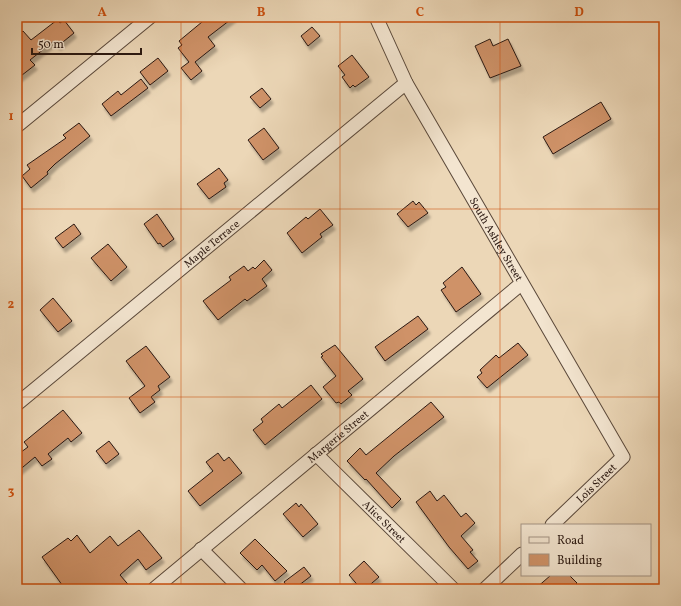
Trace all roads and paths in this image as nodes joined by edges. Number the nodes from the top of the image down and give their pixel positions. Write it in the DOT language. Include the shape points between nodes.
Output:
graph roads {
  1 [pos="150,17"];
  2 [pos="376,17"];
  3 [pos="406,83"];
  4 [pos="17,126"];
  5 [pos="521,284"];
  6 [pos="17,404"];
  7 [pos="316,454"];
  8 [pos="623,457"];
  9 [pos="553,524"];
  10 [pos="201,549"];
  11 [pos="521,555"];
  12 [pos="154,589"];
  13 [pos="241,589"];
  14 [pos="453,589"];
  15 [pos="485,589"];
  1 -- 4 [label="street"];
  2 -- 3 [label="street, South Ashley Street"];
  3 -- 5 [label="street, South Ashley Street"];
  3 -- 6 [label="street, Maple Terrace"];
  5 -- 7 [label="street, Margerie Street"];
  5 -- 8 [label="street, South Ashley Street"];
  7 -- 10 [label="street, Margerie Street"];
  7 -- 14 [label="street, Alice Street"];
  8 -- 9 [label="street, Lois Street"];
  10 -- 12 [label="street, Margerie Street"];
  10 -- 13 [label="street"];
  11 -- 15 [label="street"];
}
